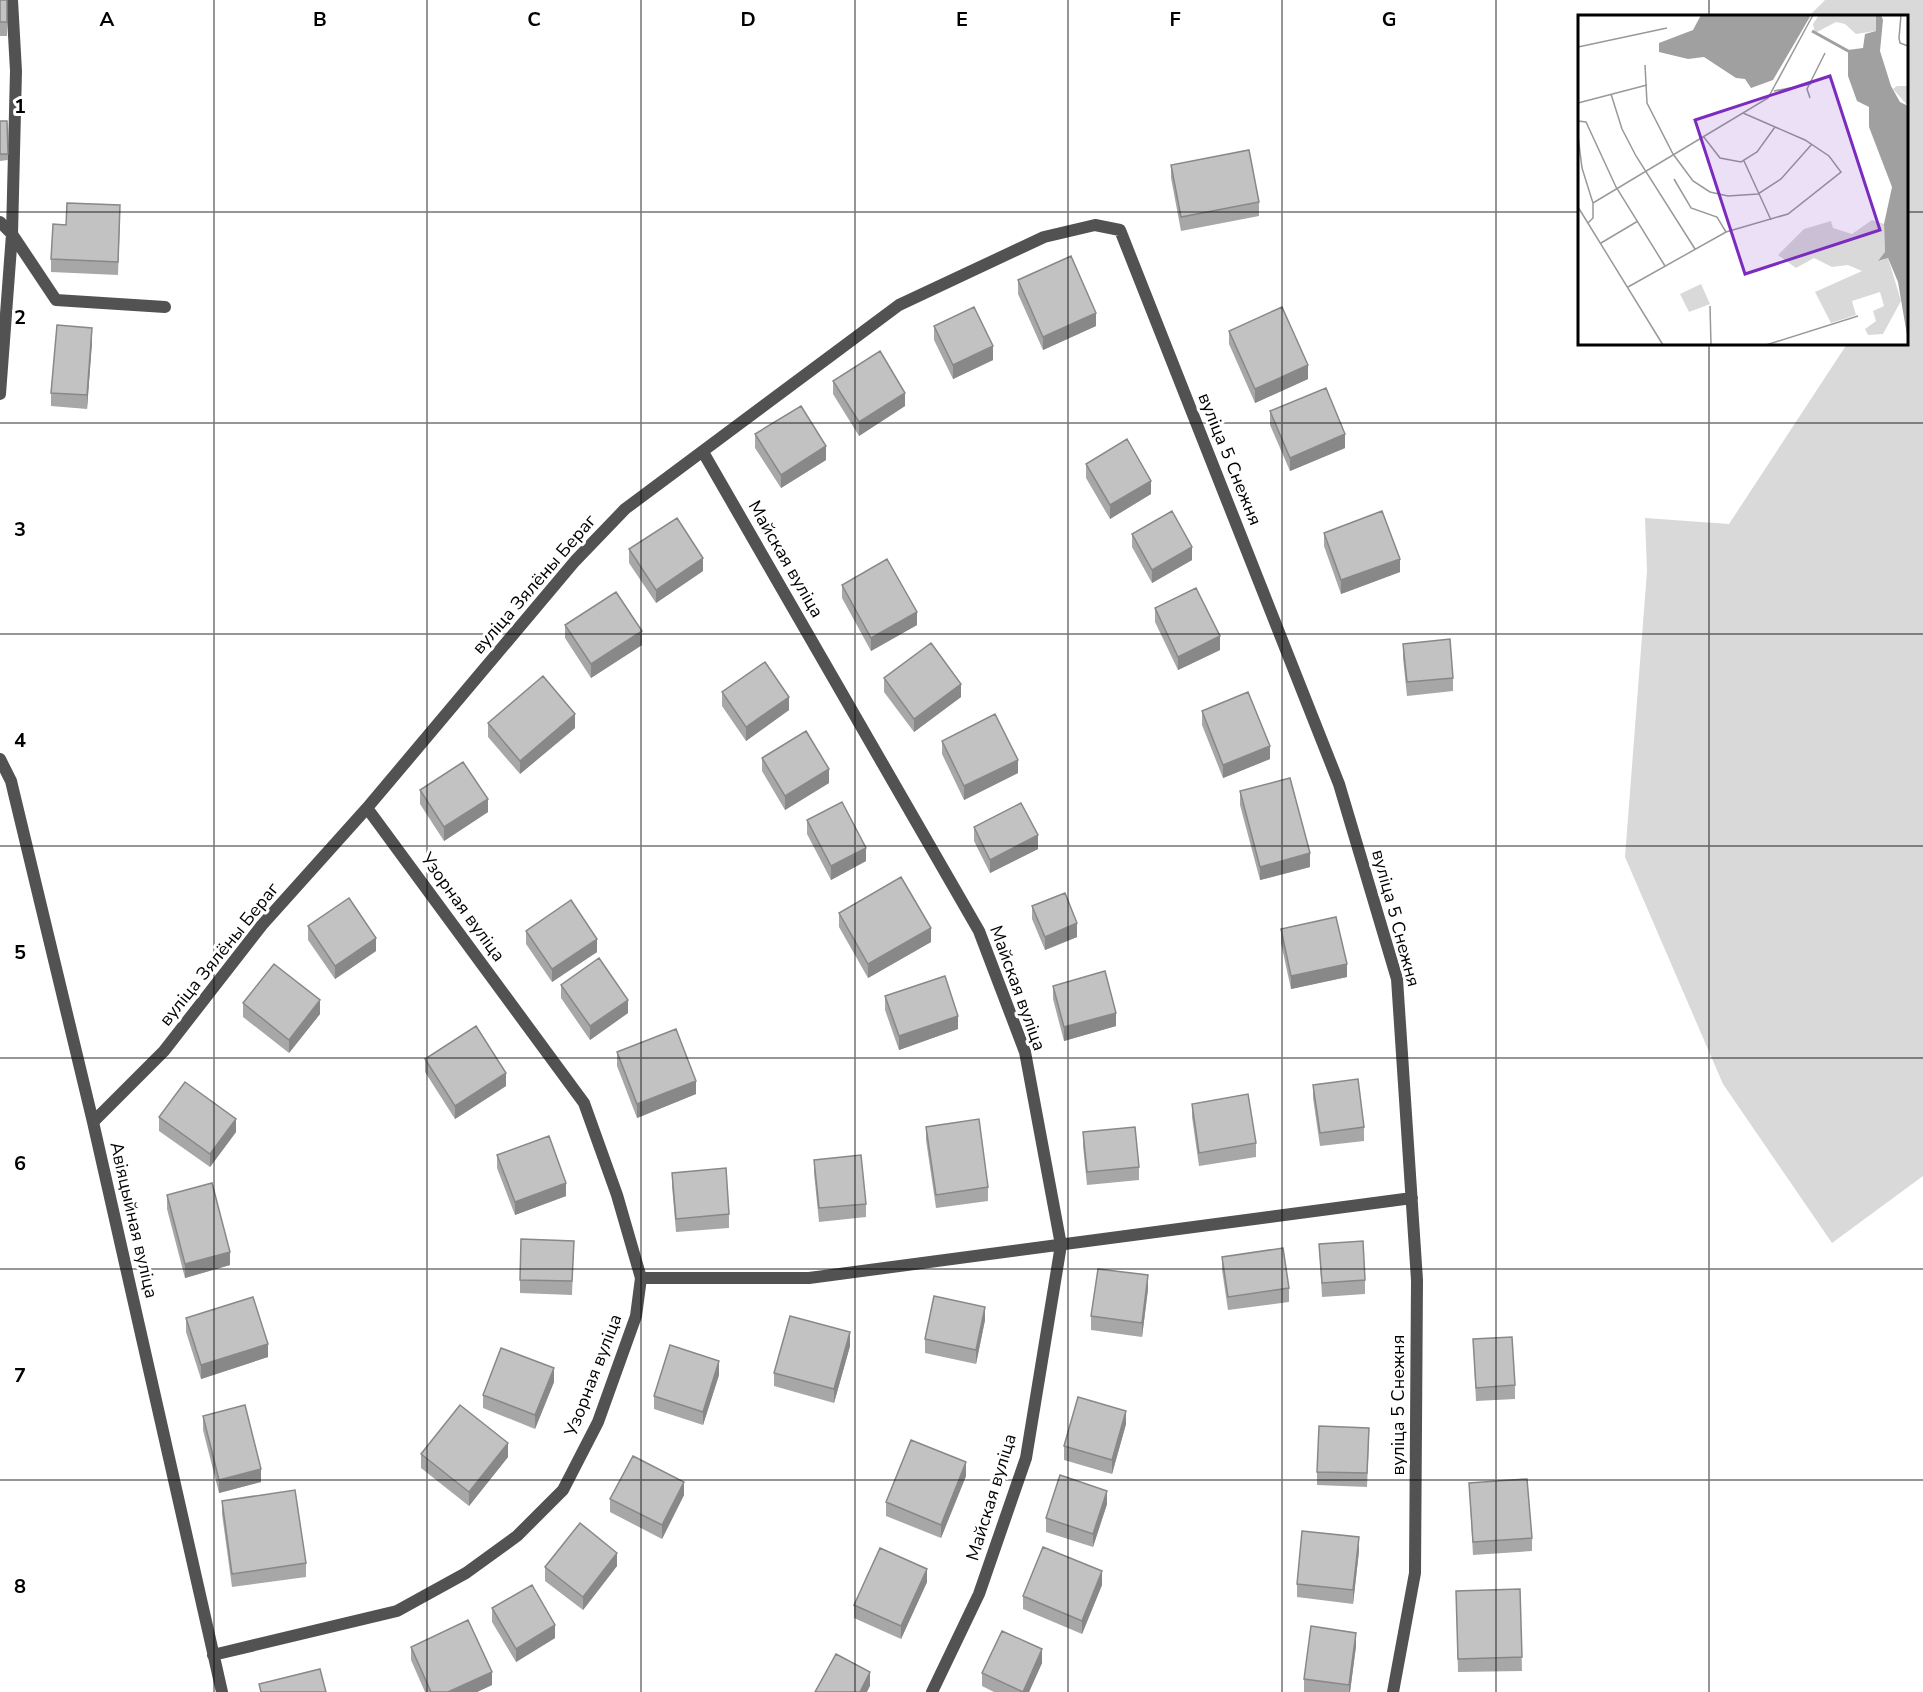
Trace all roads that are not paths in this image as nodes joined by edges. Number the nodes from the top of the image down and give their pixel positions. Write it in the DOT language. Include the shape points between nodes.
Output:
graph roads {
  1 [pos="12,0"];
  2 [pos="0,222"];
  3 [pos="1120,230"];
  4 [pos="12,234"];
  5 [pos="165,307"];
  6 [pos="0,394"];
  7 [pos="703,452"];
  8 [pos="0,759"];
  9 [pos="367,808"];
  10 [pos="93,1122"];
  11 [pos="1412,1198"];
  12 [pos="1061,1245"];
  13 [pos="640,1278"];
  14 [pos="213,1655"];
  15 [pos="222,1692"];
  16 [pos="932,1692"];
  17 [pos="1393,1692"];
  1 -- 4 [label="street" via="16,71"];
  2 -- 4 [label="street"];
  3 -- 7 [label="street, вуліца Зялёны Бераг" via="1095,225 1044,237 899,305"];
  3 -- 11 [label="street, вуліца 5 Снежня" via="1342,795 1397,979"];
  4 -- 5 [label="street" via="56,300"];
  4 -- 6 [label="street"];
  7 -- 9 [label="street, вуліца Зялёны Бераг" via="625,509 575,561"];
  7 -- 12 [label="street, Майская вуліца" via="979,931 1025,1052"];
  8 -- 10 [label="street, Авіяцыйная вуліца" via="11,781"];
  9 -- 10 [label="street, вуліца Зялёны Бераг" via="262,925 164,1051"];
  9 -- 13 [label="street, Узорная вуліца" via="584,1103 617,1195"];
  10 -- 14 [label="street, Авіяцыйная вуліца"];
  11 -- 12 [label="street"];
  11 -- 17 [label="street, вуліца 5 Снежня" via="1417,1280 1415,1573"];
  12 -- 13 [label="street" via="809,1278"];
  12 -- 16 [label="street, Майская вуліца" via="1026,1458 979,1594"];
  13 -- 14 [label="street, Узорная вуліца" via="636,1316 598,1422 563,1490 517,1536 466,1573 397,1611"];
  14 -- 15 [label="street, Авіяцыйная вуліца"];
}
